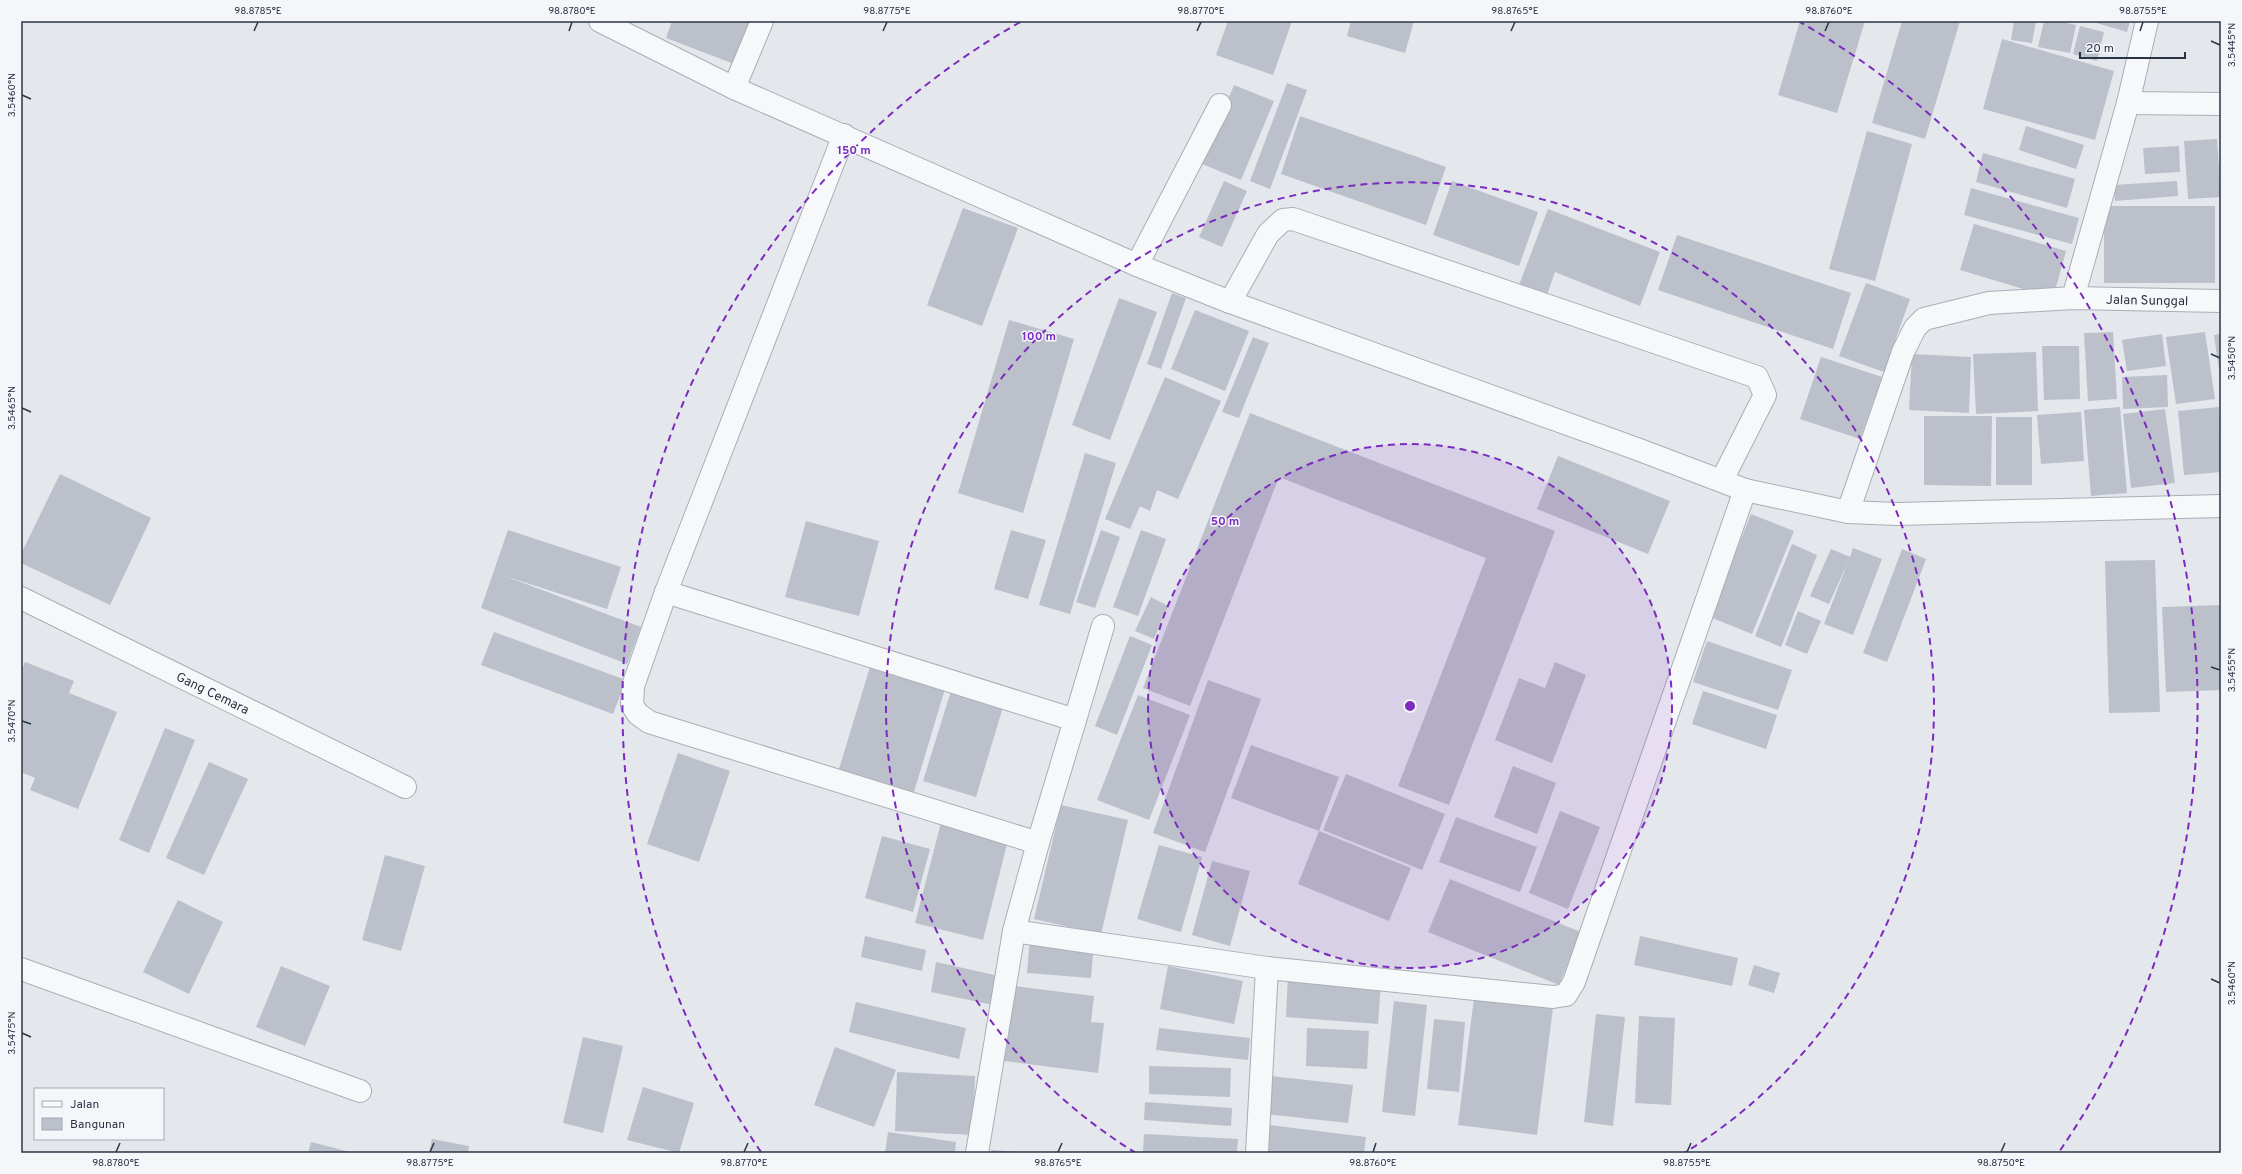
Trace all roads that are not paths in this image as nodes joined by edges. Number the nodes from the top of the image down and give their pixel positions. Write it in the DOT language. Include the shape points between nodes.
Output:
graph roads {
  1 [pos="600,21"];
  2 [pos="762,21"];
  3 [pos="2147,21"];
  4 [pos="734,88"];
  5 [pos="2128,103"];
  6 [pos="1220,104"];
  7 [pos="2221,104"];
  8 [pos="844,135"];
  9 [pos="1137,265"];
  10 [pos="2073,298"];
  11 [pos="2221,301"];
  12 [pos="1230,302"];
  13 [pos="1722,480"];
  14 [pos="1745,490"];
  15 [pos="2221,506"];
  16 [pos="1848,512"];
  17 [pos="666,592"];
  18 [pos="21,598"];
  19 [pos="1103,626"];
  20 [pos="1075,720"];
  21 [pos="405,787"];
  22 [pos="1038,843"];
  23 [pos="1014,931"];
  24 [pos="1267,968"];
  25 [pos="21,969"];
  26 [pos="360,1091"];
  27 [pos="977,1153"];
  28 [pos="1257,1153"];
  1 -- 4 [label="street"];
  2 -- 4 [label="street"];
  3 -- 5 [label="street"];
  4 -- 8 [label="street"];
  5 -- 7 [label="street"];
  5 -- 10 [label="street"];
  6 -- 9 [label="street"];
  8 -- 9 [label="street"];
  8 -- 17 [label="street"];
  9 -- 12 [label="street"];
  10 -- 11 [label="street, Jalan Sunggal"];
  10 -- 16 [label="street, Jalan Sunggal" via="1989,303 1924,319 1915,328 1901,359"];
  12 -- 13 [label="street"];
  12 -- 13 [label="street" via="1268,234 1283,220 1294,219 1758,377 1765,395"];
  13 -- 14 [label="street"];
  14 -- 16 [label="street"];
  14 -- 24 [label="street" via="1574,982 1566,995 1553,997"];
  15 -- 16 [label="street" via="1897,514"];
  17 -- 20 [label="street"];
  17 -- 22 [label="street" via="632,686 632,706 649,722"];
  18 -- 21 [label="street, Gang Cemara"];
  19 -- 20 [label="street"];
  20 -- 22 [label="street"];
  22 -- 23 [label="street"];
  23 -- 24 [label="street"];
  23 -- 27 [label="street"];
  24 -- 28 [label="street"];
  25 -- 26 [label="street"];
}
